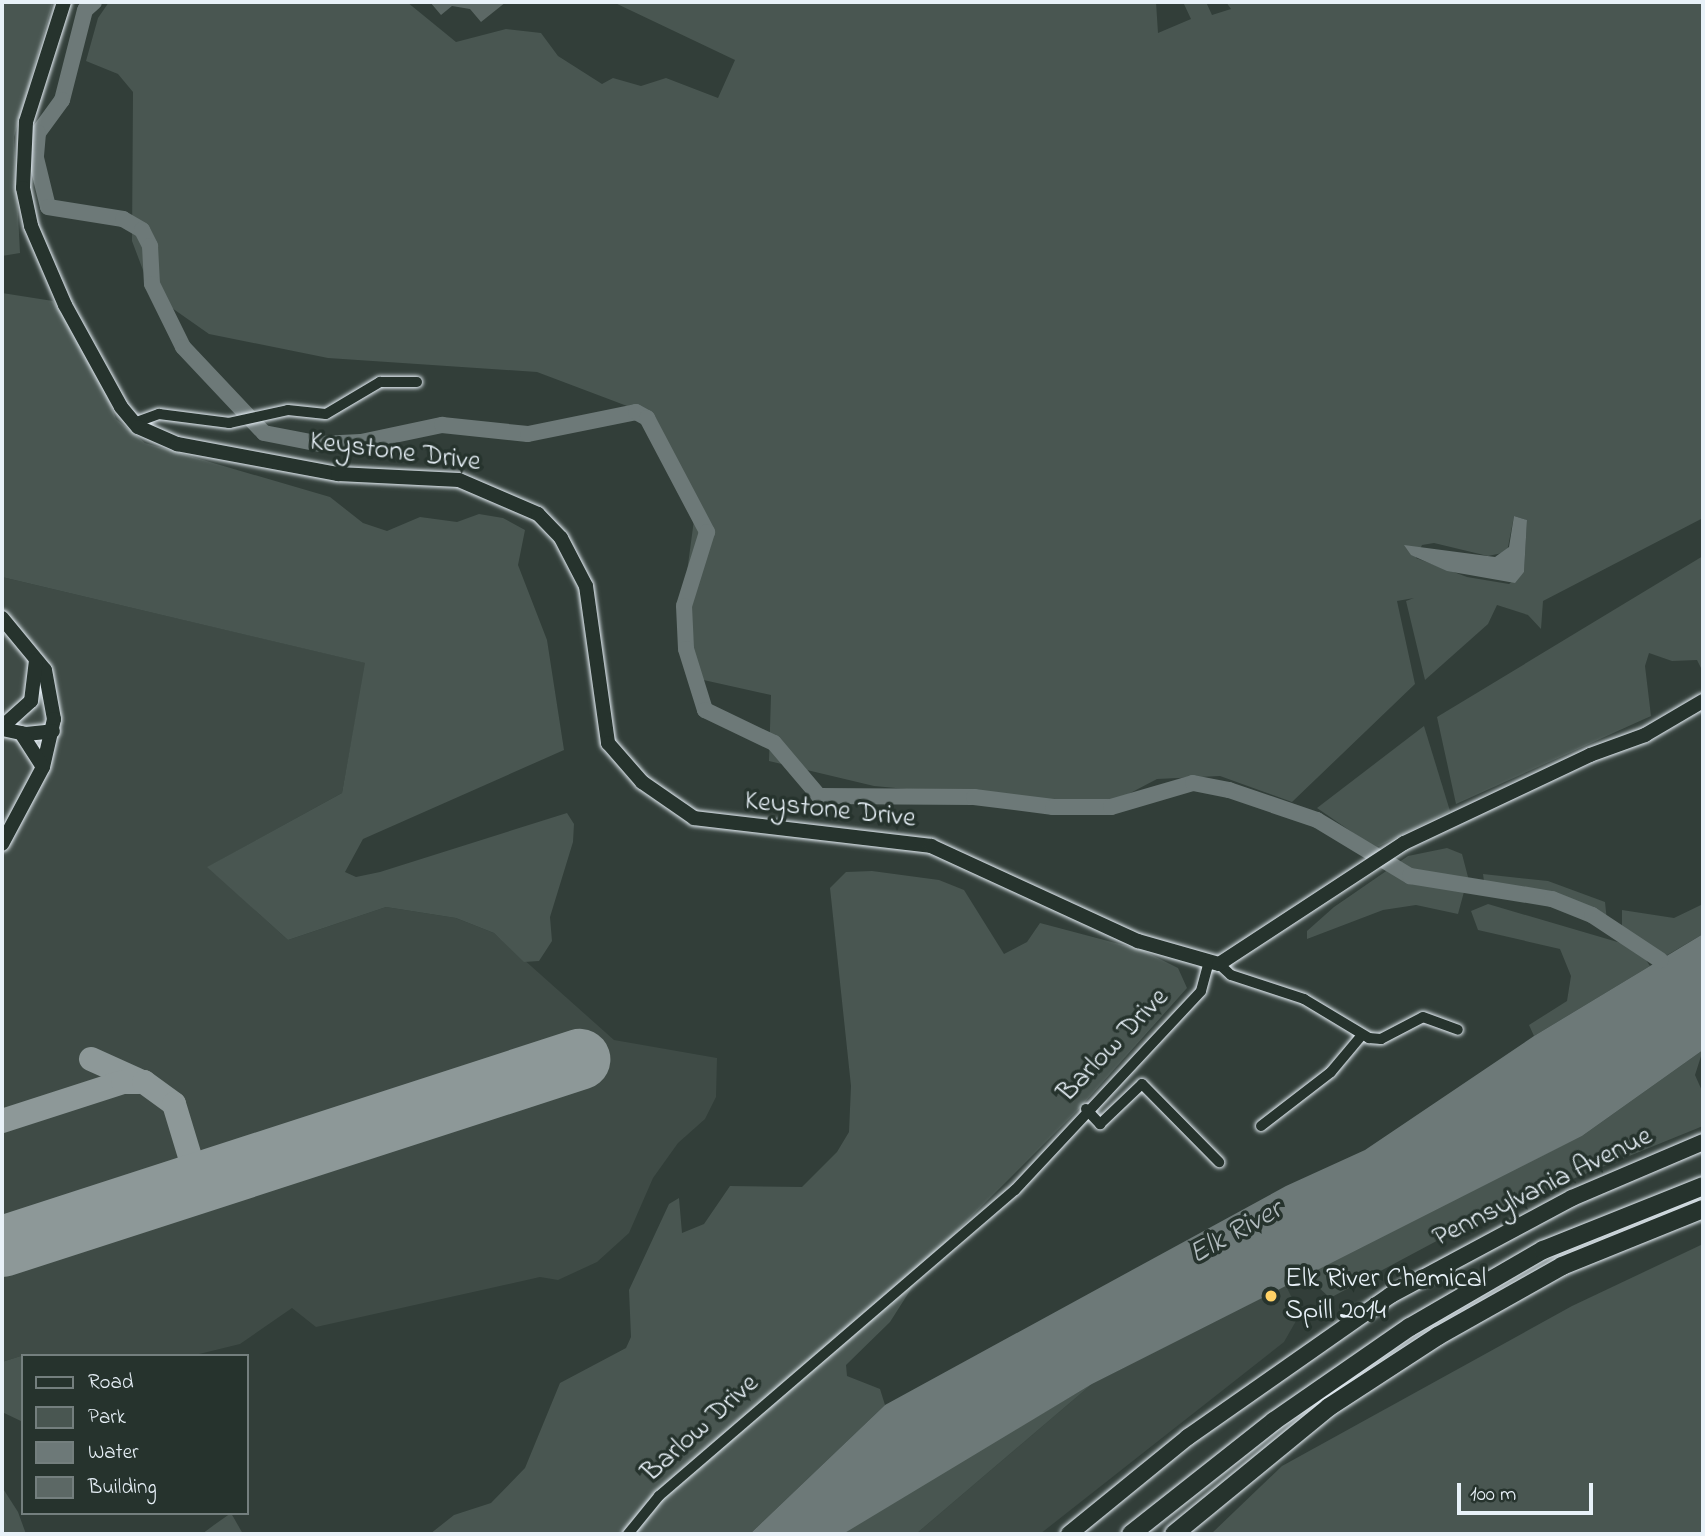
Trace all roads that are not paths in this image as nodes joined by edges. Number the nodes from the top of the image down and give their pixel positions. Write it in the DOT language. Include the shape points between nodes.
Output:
graph roads {
  1 [pos="64,2"];
  2 [pos="417,382"];
  3 [pos="134,423"];
  4 [pos="2,618"];
  5 [pos="36,660"];
  6 [pos="1703,701"];
  7 [pos="2,727"];
  8 [pos="53,731"];
  9 [pos="21,733"];
  10 [pos="43,767"];
  11 [pos="2,844"];
  12 [pos="1214,964"];
  13 [pos="1458,1030"];
  14 [pos="1362,1035"];
  15 [pos="1086,1109"];
  16 [pos="1261,1126"];
  17 [pos="1703,1142"];
  18 [pos="1219,1162"];
  19 [pos="1703,1186"];
  20 [pos="1703,1209"];
  21 [pos="628,1534"];
  22 [pos="1069,1534"];
  23 [pos="1131,1534"];
  24 [pos="1174,1534"];
  1 -- 3 [label="street, Keystone Drive" via="26,122 23,188 31,226 65,306 102,380"];
  2 -- 3 [label="street" via="380,382 332,413 288,410 240,422 168,414"];
  3 -- 12 [label="street, Keystone Drive" via="177,444 329,472 468,482 525,506 561,538 586,586 608,743 631,772 673,807 728,826 942,849 1130,938"];
  4 -- 5 [label="street"];
  5 -- 7 [label="street" via="31,701"];
  5 -- 8 [label="street" via="49,681"];
  6 -- 12 [label="street" via="1645,735 1578,761 1396,849"];
  7 -- 9 [label="street"];
  8 -- 9 [label="street"];
  8 -- 10 [label="street"];
  9 -- 10 [label="street"];
  10 -- 11 [label="street"];
  12 -- 14 [label="street, Keystone Drive" via="1231,975 1304,999"];
  12 -- 15 [label="street, Barlow Drive" via="1201,991"];
  13 -- 14 [label="street" via="1429,1016 1381,1039"];
  14 -- 16 [label="street" via="1331,1072"];
  15 -- 18 [label="street" via="1101,1124 1142,1084"];
  15 -- 21 [label="street, Barlow Drive" via="1015,1190 659,1496"];
  17 -- 22 [label="main road, Pennsylvania Avenue" via="1539,1214 1391,1295 1198,1429"];
  19 -- 23 [label="highway" via="1543,1250 1410,1326 1274,1421"];
  20 -- 24 [label="highway" via="1562,1266 1438,1336 1329,1407"];
}
